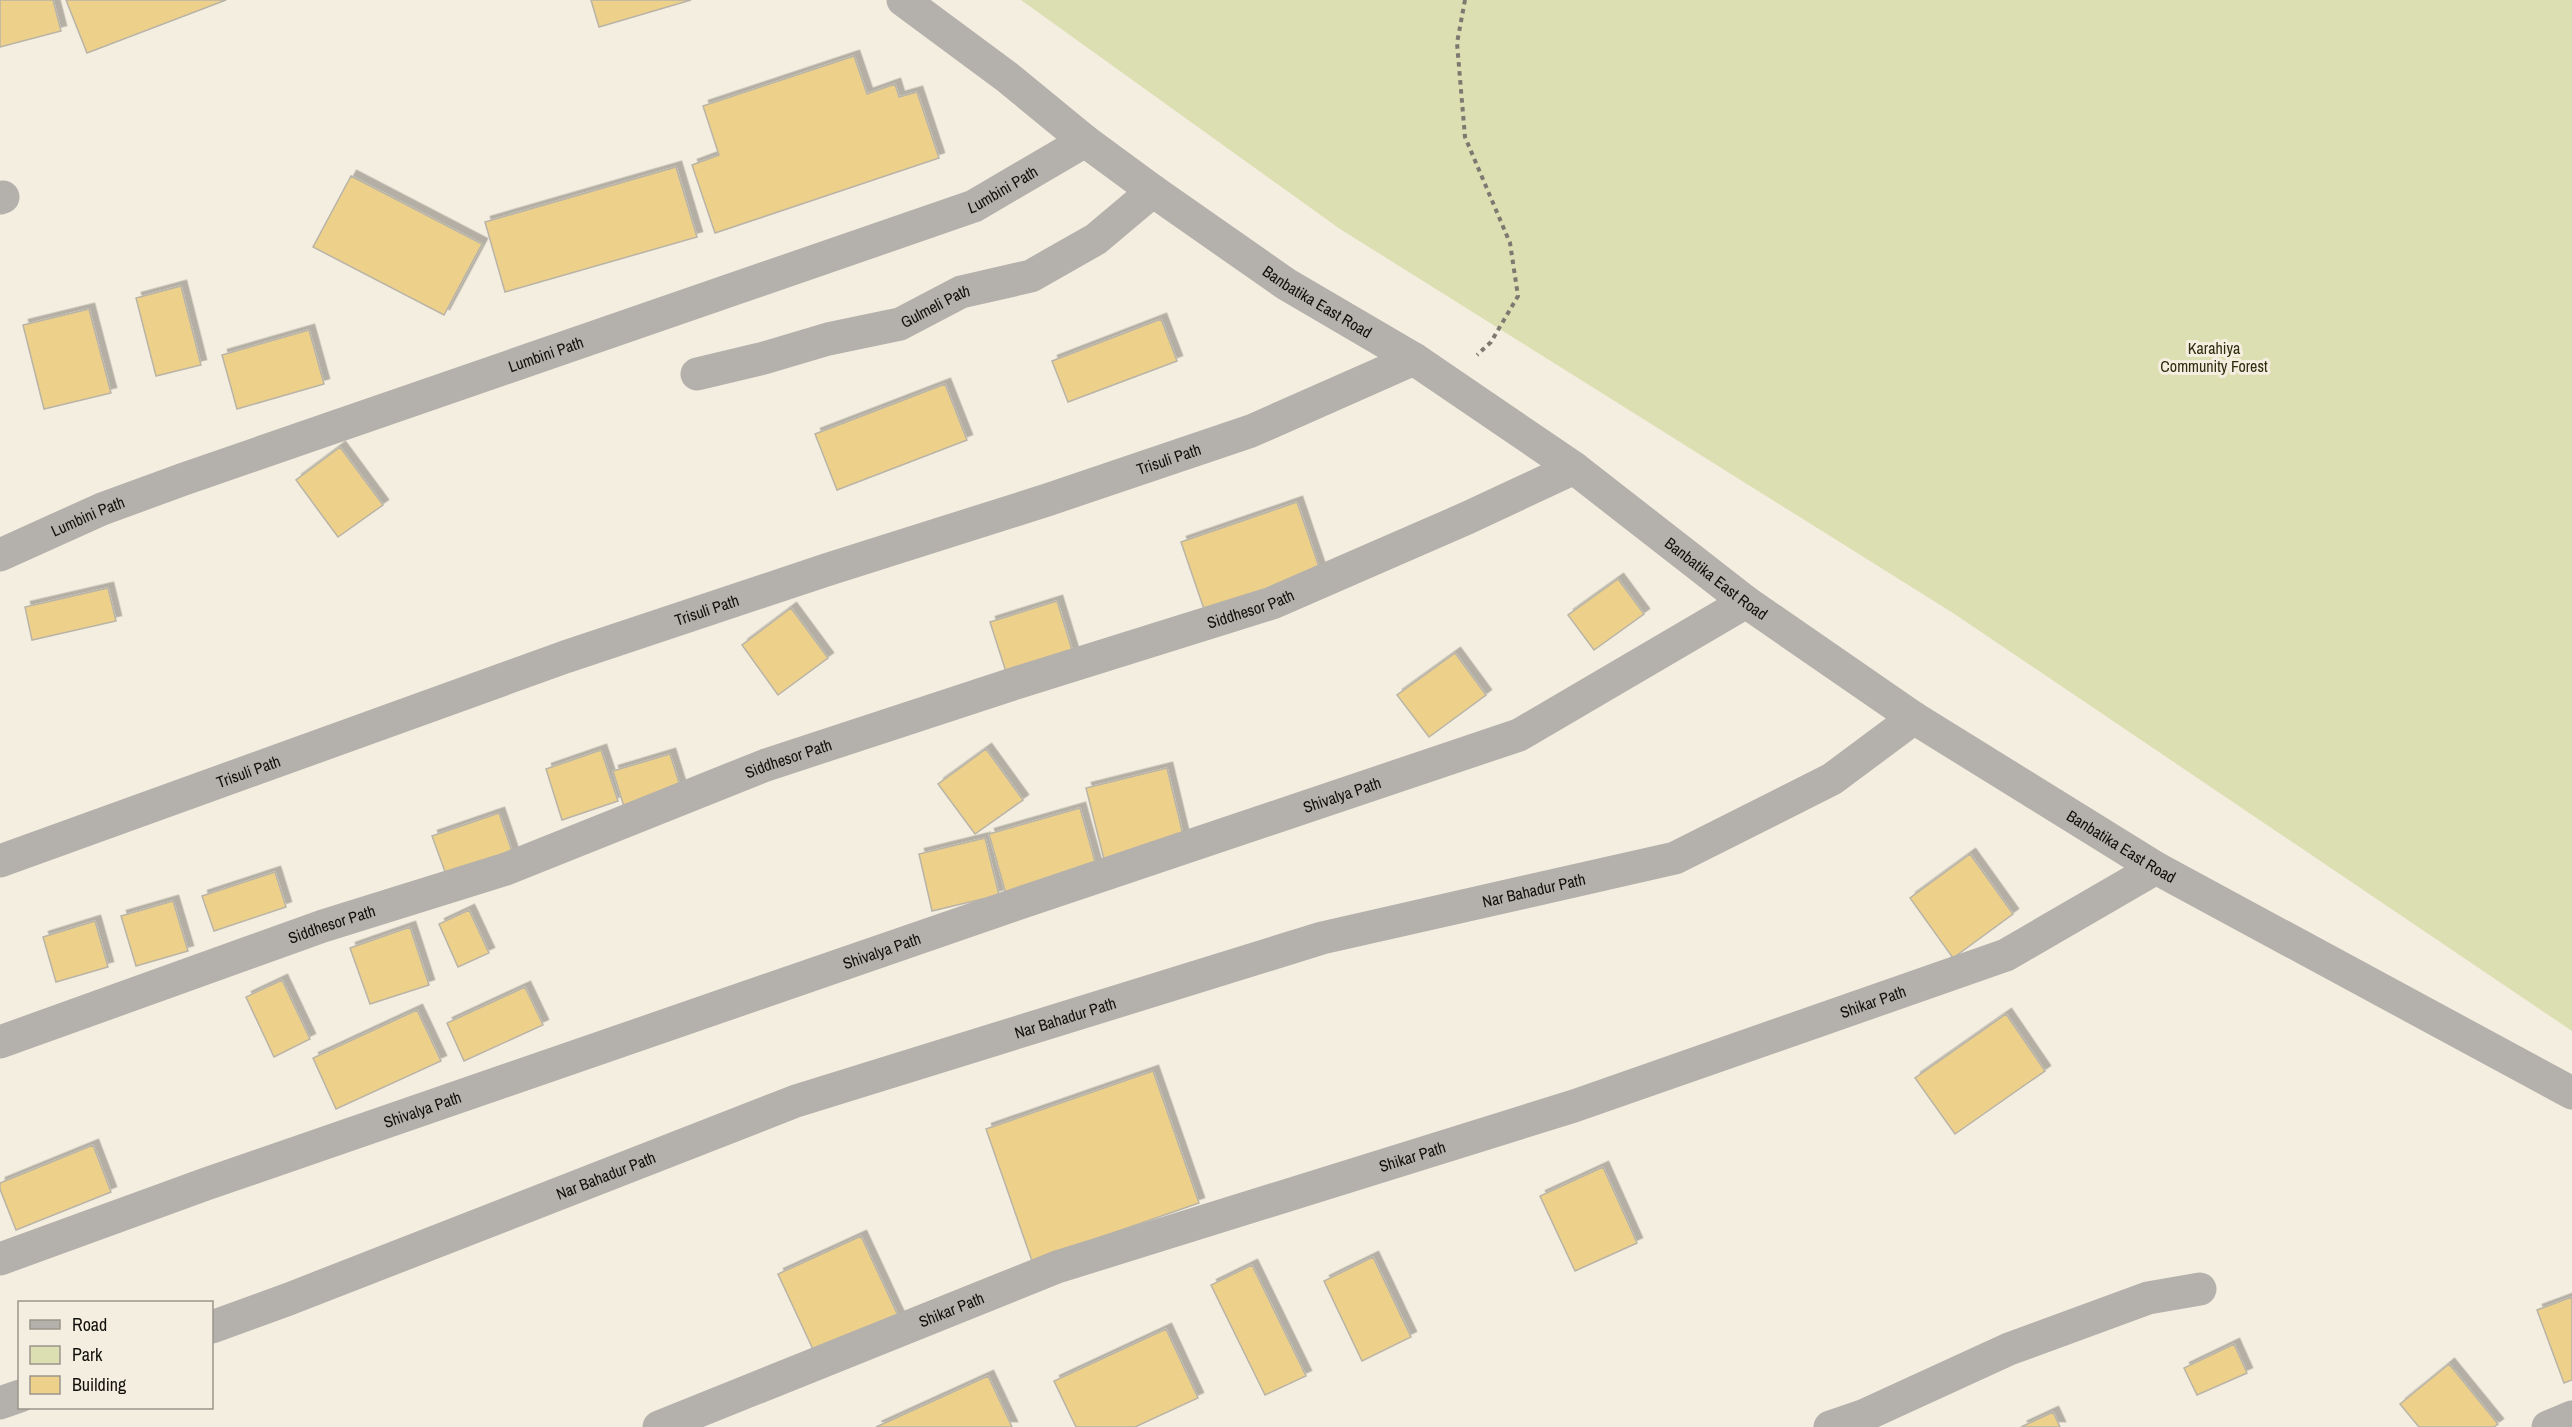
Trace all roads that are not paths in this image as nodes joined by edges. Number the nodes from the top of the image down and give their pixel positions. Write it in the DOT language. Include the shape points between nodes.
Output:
graph roads {
  1 [pos="903,0"];
  2 [pos="1085,141"];
  3 [pos="1153,191"];
  4 [pos="1414,359"];
  5 [pos="697,374"];
  6 [pos="1574,468"];
  7 [pos="0,555"];
  8 [pos="1746,603"];
  9 [pos="1914,718"];
  10 [pos="0,861"];
  11 [pos="2156,868"];
  12 [pos="0,1042"];
  13 [pos="2572,1093"];
  14 [pos="0,1259"];
  15 [pos="2200,1289"];
  16 [pos="213,1327"];
  17 [pos="18,1397"];
  18 [pos="0,1403"];
  19 [pos="2572,1417"];
  20 [pos="1867,1421"];
  21 [pos="659,1427"];
  22 [pos="1830,1427"];
  23 [pos="2548,1427"];
  1 -- 2 [label="street, Banbatika East Road"];
  2 -- 3 [label="street, Banbatika East Road"];
  2 -- 7 [label="street, Lumbini Path" via="974,206 184,479 102,509"];
  3 -- 4 [label="street, Banbatika East Road" via="1286,284"];
  3 -- 5 [label="street, Gulmeli Path" via="1096,239 1031,276 961,292 900,324"];
  4 -- 6 [label="street, Banbatika East Road"];
  4 -- 10 [label="street, Trisuli Path" via="1251,431 565,657"];
  6 -- 8 [label="street, Banbatika East Road"];
  6 -- 12 [label="street, Siddhesor Path" via="1272,603 765,765 506,869 323,926"];
  8 -- 9 [label="street, Banbatika East Road"];
  8 -- 14 [label="street, Shivalya Path" via="1519,735 1014,905"];
  9 -- 11 [label="street, Banbatika East Road"];
  9 -- 16 [label="street, Nar Bahadur Path" via="1832,779 1675,858 1322,938 796,1101"];
  11 -- 13 [label="street, Banbatika East Road"];
  11 -- 21 [label="street, Shikar Path" via="2006,955 1574,1106 1058,1267"];
  15 -- 20 [label="street" via="2148,1298 2009,1349"];
  17 -- 18 [label="street"];
  19 -- 23 [label="street"];
  20 -- 22 [label="street"];
}
